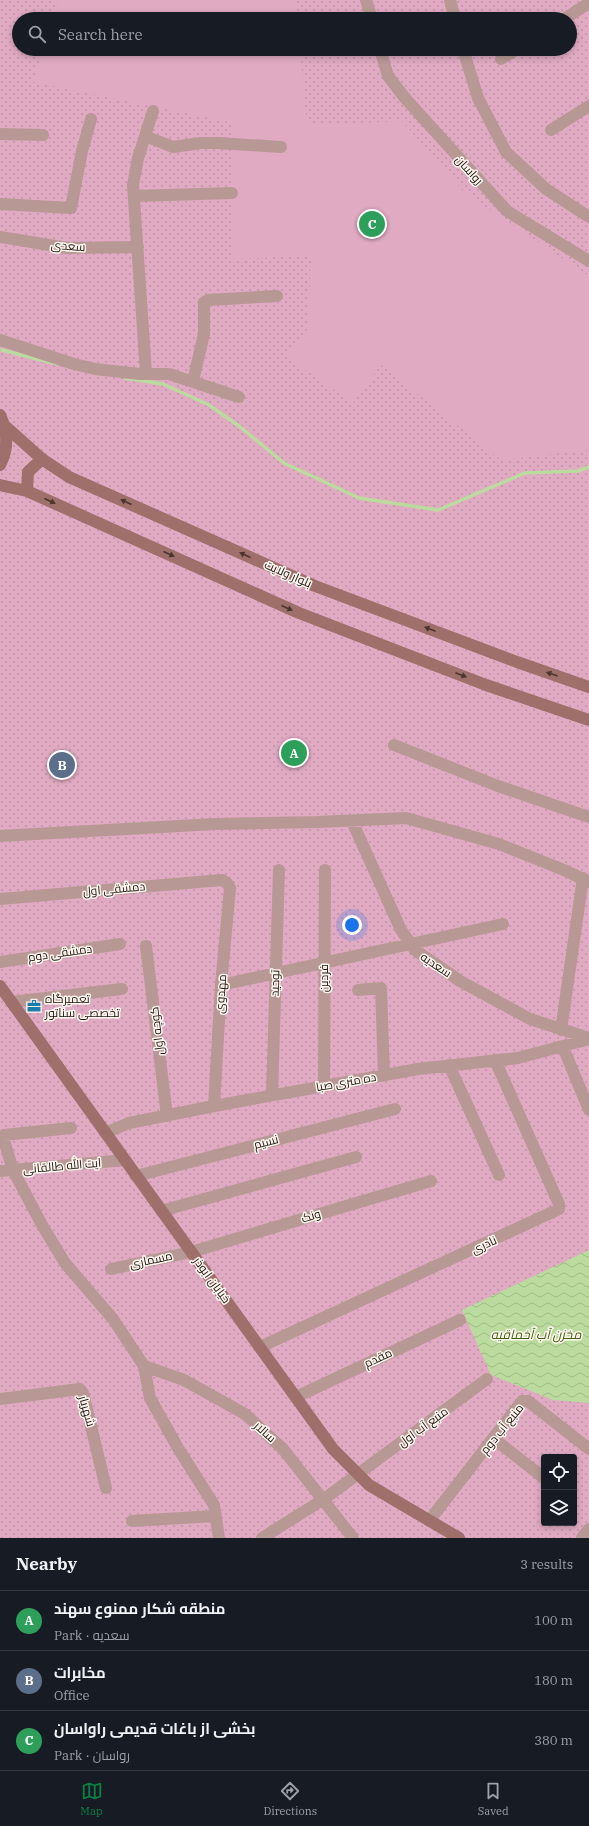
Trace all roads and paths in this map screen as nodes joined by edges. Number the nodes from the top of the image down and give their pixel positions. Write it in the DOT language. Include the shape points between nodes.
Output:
graph roads {
  1 [pos="366,0"];
  2 [pos="450,0"];
  3 [pos="589,3"];
  4 [pos="370,12"];
  5 [pos="453,12"];
  6 [pos="575,12"];
  7 [pos="382,56"];
  8 [pos="465,56"];
  9 [pos="506,56"];
  10 [pos="501,59"];
  11 [pos="589,106"];
  12 [pos="153,111"];
  13 [pos="91,119"];
  14 [pos="551,130"];
  15 [pos="0,134"];
  16 [pos="43,135"];
  17 [pos="145,136"];
  18 [pos="281,146"];
  19 [pos="232,193"];
  20 [pos="134,196"];
  21 [pos="0,204"];
  22 [pos="589,217"];
  23 [pos="0,238"];
  24 [pos="138,247"];
  25 [pos="589,261"];
  26 [pos="277,296"];
  27 [pos="0,340"];
  28 [pos="146,373"];
  29 [pos="192,381"];
  30 [pos="239,397"];
  31 [pos="2,420"];
  32 [pos="42,460"];
  33 [pos="0,465"];
  34 [pos="0,485"];
  35 [pos="27,491"];
  36 [pos="589,687"];
  37 [pos="589,720"];
  38 [pos="394,744"];
  39 [pos="589,817"];
  40 [pos="352,820"];
  41 [pos="0,836"];
  42 [pos="279,870"];
  43 [pos="325,870"];
  44 [pos="586,880"];
  45 [pos="227,882"];
  46 [pos="0,899"];
  47 [pos="503,924"];
  48 [pos="120,944"];
  49 [pos="411,944"];
  50 [pos="146,946"];
  51 [pos="0,962"];
  52 [pos="324,963"];
  53 [pos="276,973"];
  54 [pos="221,985"];
  55 [pos="0,986"];
  56 [pos="122,989"];
  57 [pos="358,990"];
  58 [pos="11,1002"];
  59 [pos="561,1030"];
  60 [pos="589,1039"];
  61 [pos="563,1047"];
  62 [pos="495,1060"];
  63 [pos="449,1065"];
  64 [pos="384,1075"];
  65 [pos="324,1086"];
  66 [pos="272,1095"];
  67 [pos="214,1106"];
  68 [pos="395,1109"];
  69 [pos="589,1110"];
  70 [pos="167,1116"];
  71 [pos="71,1128"];
  72 [pos="106,1133"];
  73 [pos="356,1157"];
  74 [pos="125,1160"];
  75 [pos="13,1170"];
  76 [pos="0,1171"];
  77 [pos="499,1175"];
  78 [pos="136,1176"];
  79 [pos="431,1181"];
  80 [pos="162,1211"];
  81 [pos="191,1252"];
  82 [pos="111,1269"];
  83 [pos="460,1320"];
  84 [pos="260,1347"];
  85 [pos="144,1366"];
  86 [pos="487,1379"];
  87 [pos="296,1397"];
  88 [pos="0,1399"];
  89 [pos="493,1438"];
  90 [pos="589,1449"];
  91 [pos="358,1474"];
  92 [pos="541,1476"];
  93 [pos="106,1488"];
  94 [pos="324,1499"];
  95 [pos="216,1516"];
  96 [pos="132,1521"];
  97 [pos="429,1521"];
  98 [pos="589,1529"];
  99 [pos="219,1538"];
  100 [pos="262,1538"];
  101 [pos="354,1538"];
  102 [pos="458,1538"];
  103 [pos="582,1538"];
  1 -- 4 [label="street"];
  2 -- 5 [label="street"];
  3 -- 6 [label="street"];
  7 -- 25 [label="street, رواسان" via="388,76 507,211"];
  8 -- 22 [label="street" via="478,98 506,152 546,189"];
  9 -- 10 [label="street"];
  11 -- 14 [label="street"];
  12 -- 17 [label="street"];
  13 -- 21 [label="street" via="70,208"];
  15 -- 16 [label="street"];
  17 -- 18 [label="street" via="173,147 218,142"];
  17 -- 20 [label="street" via="133,185"];
  19 -- 20 [label="street"];
  20 -- 24 [label="street"];
  23 -- 24 [label="street, سعدی" via="67,248"];
  24 -- 28 [label="street"];
  26 -- 29 [label="street" via="204,302 204,334"];
  27 -- 28 [label="street" via="81,366"];
  28 -- 29 [label="street" via="169,374"];
  29 -- 30 [label="street"];
  31 -- 32 [label="main road, بلوار ولایت"];
  31 -- 33 [label="main road" via="7,441"];
  32 -- 35 [label="main road" via="28,472"];
  36 -- 32 [label="main road, بلوار ولایت, one-way" via="315,586 69,477"];
  34 -- 35 [label="main road"];
  35 -- 37 [label="main road, one-way" via="299,613 486,685"];
  38 -- 39 [label="street" via="498,786"];
  40 -- 41 [label="street" via="215,824"];
  40 -- 44 [label="street" via="406,818 499,844"];
  40 -- 49 [label="street, سعدیه" via="401,930"];
  42 -- 53 [label="street, توحید"];
  43 -- 52 [label="street, فردین"];
  44 -- 59 [label="street"];
  45 -- 46 [label="street, دمشقی اول" via="222,880"];
  45 -- 54 [label="street, مهدوی" via="230,888"];
  47 -- 49 [label="street"];
  48 -- 51 [label="street, دمشقی دوم"];
  49 -- 52 [label="street"];
  49 -- 59 [label="street, سعدیه" via="415,950 460,981 530,1019"];
  50 -- 70 [label="street, کوچه اول"];
  52 -- 53 [label="street"];
  52 -- 65 [label="street, فردین"];
  53 -- 54 [label="street"];
  53 -- 66 [label="street, توحید"];
  54 -- 67 [label="street, مهدوی"];
  55 -- 58 [label="main road, خیابان ابوذر"];
  56 -- 58 [label="street"];
  57 -- 64 [label="street" via="381,988"];
  58 -- 72 [label="main road, خیابان ابوذر"];
  59 -- 60 [label="street, سعدیه"];
  60 -- 61 [label="street, ده متری صبا"];
  61 -- 62 [label="street, ده متری صبا" via="518,1058"];
  61 -- 69 [label="street"];
  62 -- 63 [label="street, ده متری صبا"];
  62 -- 84 [label="street, نادری" via="559,1209"];
  63 -- 64 [label="street, ده متری صبا"];
  63 -- 77 [label="street"];
  64 -- 65 [label="street, ده متری صبا"];
  65 -- 66 [label="street, ده متری صبا"];
  66 -- 67 [label="street, ده متری صبا"];
  67 -- 70 [label="street, ده متری صبا"];
  68 -- 78 [label="street, نسیم"];
  70 -- 72 [label="street, ده متری صبا" via="129,1123"];
  71 -- 75 [label="street" via="4,1135"];
  72 -- 74 [label="main road, خیابان ابوذر"];
  73 -- 80 [label="street"];
  74 -- 75 [label="street, ایت الله طالقانی"];
  74 -- 78 [label="main road, خیابان ابوذر"];
  75 -- 76 [label="street, ایت الله طالقانی"];
  75 -- 85 [label="street" via="65,1263 113,1319"];
  78 -- 80 [label="main road, خیابان ابوذر"];
  79 -- 81 [label="street, ونک"];
  80 -- 81 [label="main road, خیابان ابوذر"];
  81 -- 82 [label="street, مسماری"];
  81 -- 84 [label="main road, خیابان ابوذر"];
  83 -- 87 [label="street, مقدم"];
  84 -- 87 [label="main road, خیابان ابوذر"];
  85 -- 94 [label="street, سالار" via="184,1380 245,1414 283,1449"];
  85 -- 95 [label="street" via="150,1398 214,1505"];
  86 -- 91 [label="street, منبع آب اول"];
  87 -- 91 [label="main road, خیابان ابوذر" via="334,1449"];
  88 -- 93 [label="street, شهریار" via="80,1389"];
  89 -- 90 [label="street, منبع آب دوم" via="518,1405 522,1401 528,1401"];
  89 -- 92 [label="street"];
  89 -- 97 [label="street, منبع آب دوم"];
  91 -- 94 [label="street, منبع آب اول"];
  91 -- 97 [label="main road, خیابان ابوذر" via="369,1485"];
  94 -- 100 [label="street, منبع آب اول"];
  94 -- 101 [label="street, سالار"];
  95 -- 96 [label="street"];
  95 -- 99 [label="street"];
  97 -- 102 [label="main road, خیابان ابوذر"];
  98 -- 103 [label="street"];
}
